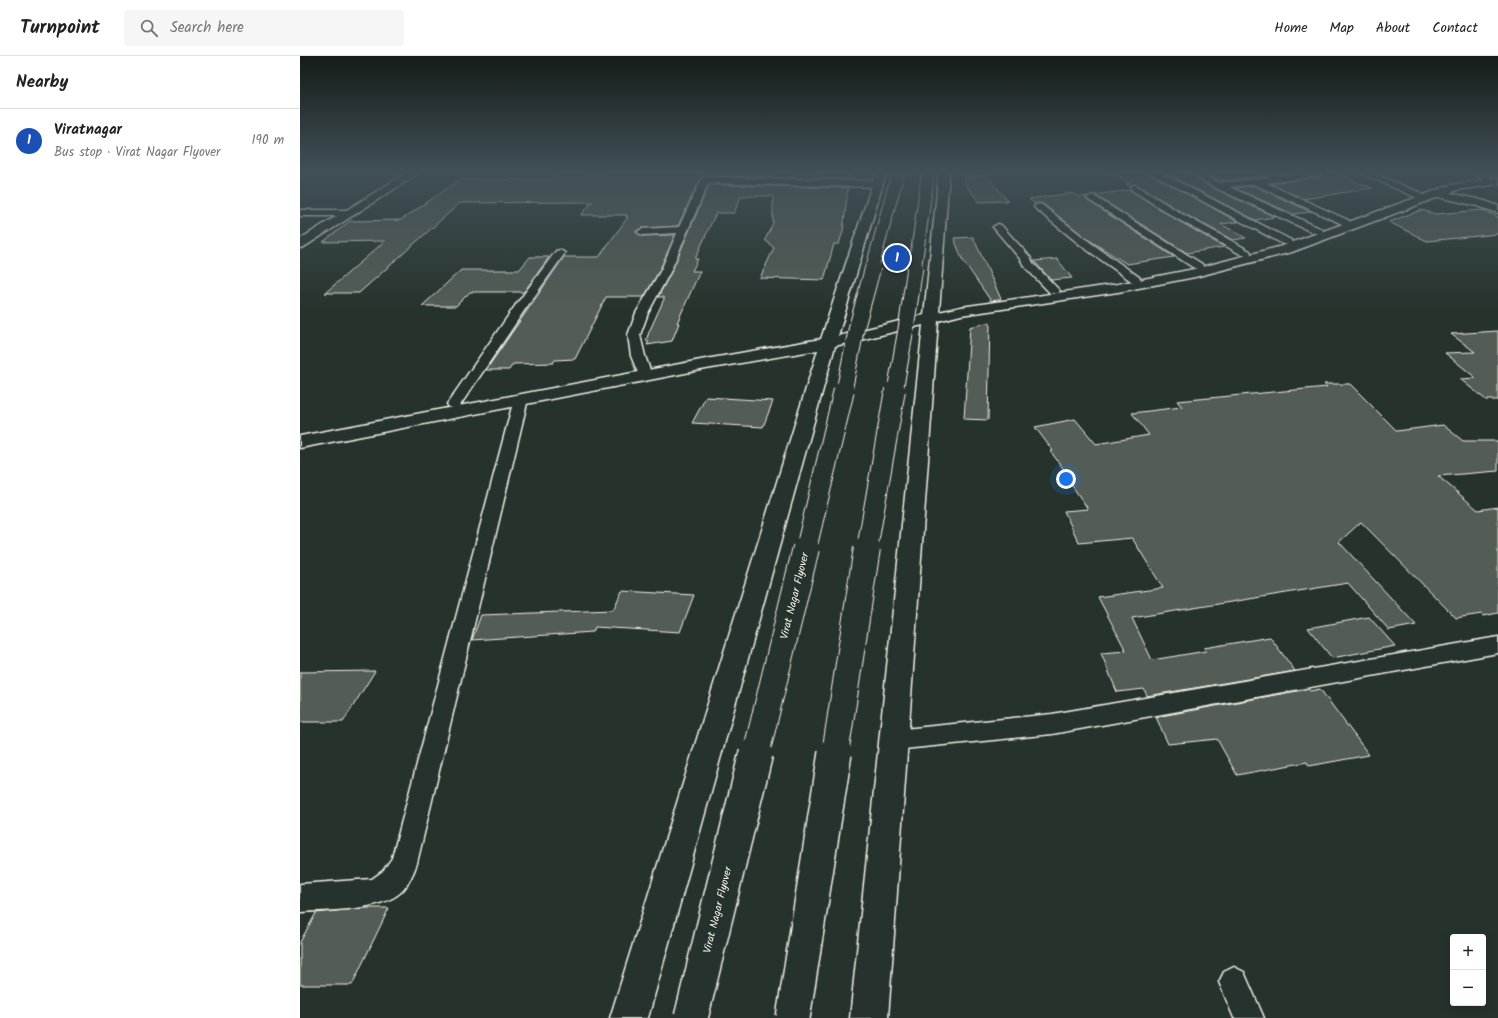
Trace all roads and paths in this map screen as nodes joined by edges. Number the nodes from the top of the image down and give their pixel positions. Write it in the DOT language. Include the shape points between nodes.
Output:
graph roads {
  1 [pos="342,218"];
  2 [pos="688,218"];
  3 [pos="867,218"];
  4 [pos="886,218"];
  5 [pos="922,218"];
  6 [pos="940,218"];
  7 [pos="1053,218"];
  8 [pos="1123,218"];
  9 [pos="1182,218"];
  10 [pos="1241,218"];
  11 [pos="1289,218"];
  12 [pos="1336,218"];
  13 [pos="1356,218"];
  14 [pos="1364,218"];
  15 [pos="1345,222"];
  16 [pos="998,227"];
  17 [pos="683,230"];
  18 [pos="1318,231"];
  19 [pos="642,232"];
  20 [pos="1287,242"];
  21 [pos="300,244"];
  22 [pos="560,253"];
  23 [pos="1246,253"];
  24 [pos="1198,266"];
  25 [pos="1135,279"];
  26 [pos="1054,291"];
  27 [pos="932,314"];
  28 [pos="830,340"];
  29 [pos="644,370"];
  30 [pos="521,400"];
  31 [pos="454,404"];
  32 [pos="300,435"];
  33 [pos="300,442"];
  34 [pos="1498,645"];
  35 [pos="894,740"];
  36 [pos="300,898"];
  37 [pos="1234,982"];
  38 [pos="629,1018"];
  39 [pos="691,1018"];
  40 [pos="793,1018"];
  41 [pos="869,1018"];
  42 [pos="1249,1018"];
  1 -- 21 [label="main road"];
  2 -- 17 [label="street"];
  3 -- 28 [label="main road"];
  4 -- 39 [label="main road, Virat Nagar Flyover, bridge" via="857,326 836,430"];
  5 -- 40 [label="main road, bridge" via="906,329 880,469"];
  6 -- 27 [label="main road"];
  7 -- 25 [label="street"];
  8 -- 24 [label="street"];
  9 -- 23 [label="street"];
  10 -- 20 [label="street"];
  11 -- 18 [label="street"];
  12 -- 15 [label="street"];
  13 -- 15 [label="main road"];
  14 -- 27 [label="main road" via="1287,249 1195,273 1118,288"];
  15 -- 18 [label="main road"];
  16 -- 26 [label="street"];
  17 -- 19 [label="street"];
  17 -- 29 [label="street" via="666,270 642,313 634,335"];
  18 -- 20 [label="main road"];
  20 -- 23 [label="main road"];
  22 -- 31 [label="street"];
  23 -- 24 [label="main road"];
  24 -- 25 [label="main road"];
  25 -- 26 [label="main road"];
  26 -- 27 [label="main road" via="957,305"];
  27 -- 28 [label="main road"];
  27 -- 35 [label="main road"];
  28 -- 29 [label="main road"];
  28 -- 30 [label="main road"];
  28 -- 38 [label="main road"];
  29 -- 31 [label="main road"];
  30 -- 33 [label="main road"];
  30 -- 36 [label="street" via="404,863 393,881 375,892"];
  31 -- 32 [label="main road"];
  34 -- 35 [label="street" via="1052,724"];
  35 -- 41 [label="main road"];
  37 -- 42 [label="street"];
}
